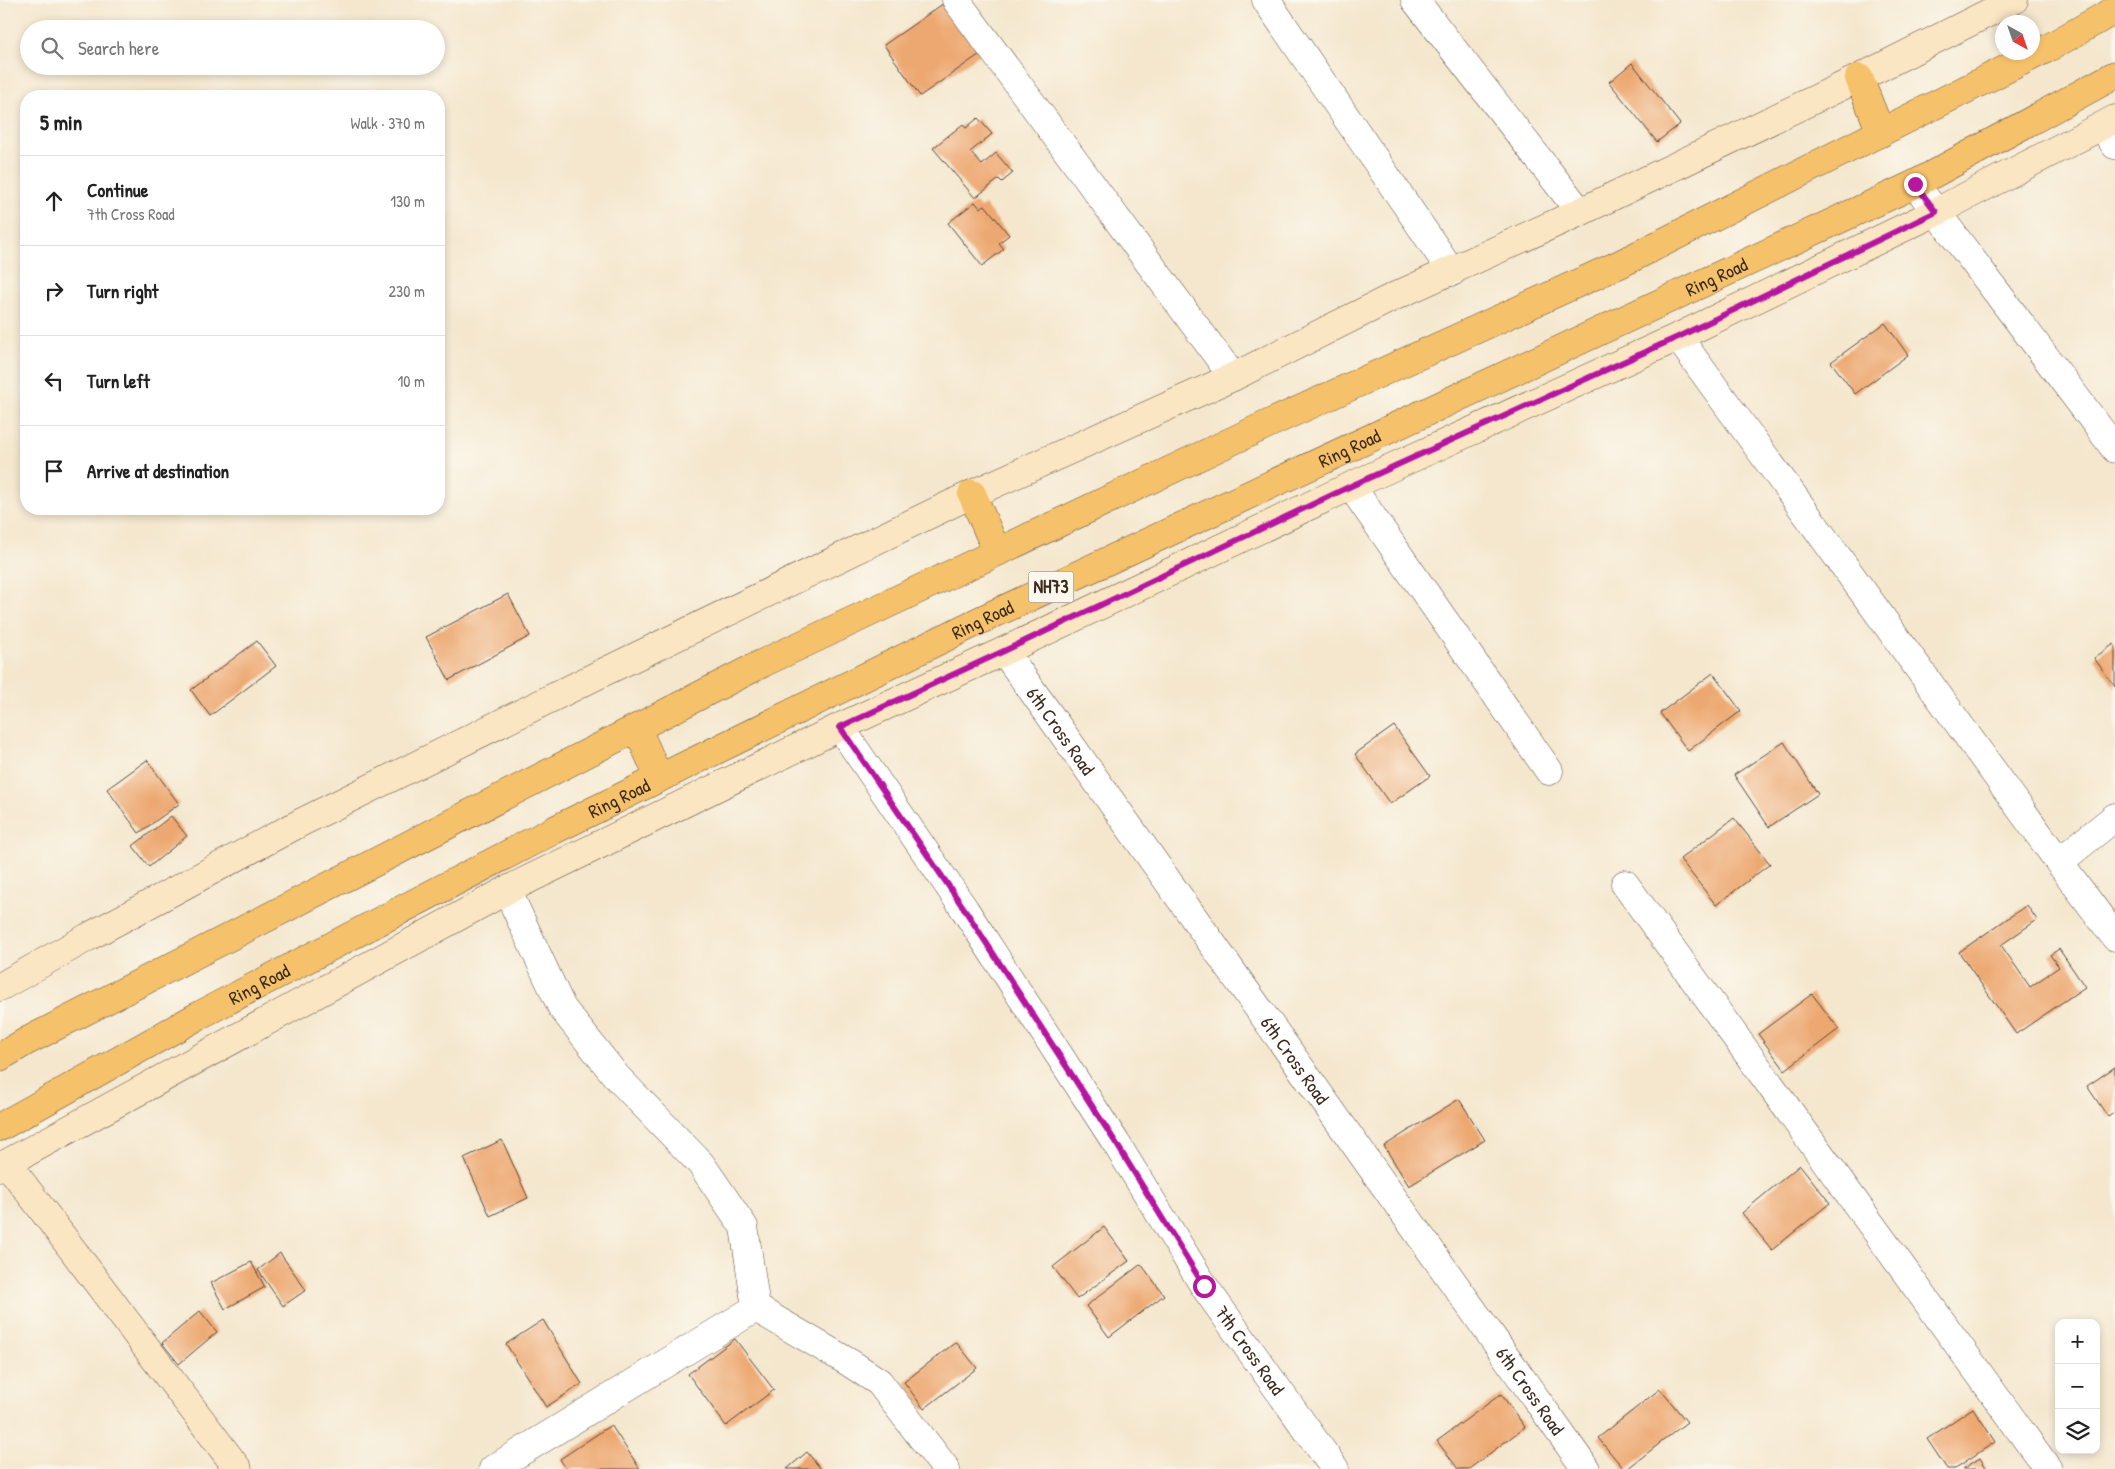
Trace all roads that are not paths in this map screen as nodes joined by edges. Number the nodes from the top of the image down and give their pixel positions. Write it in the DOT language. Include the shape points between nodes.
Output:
graph roads {
  1 [pos="956,0"];
  2 [pos="1266,0"];
  3 [pos="1415,0"];
  4 [pos="2000,3"];
  5 [pos="2115,10"];
  6 [pos="2115,75"];
  7 [pos="1859,78"];
  8 [pos="2111,130"];
  9 [pos="1881,133"];
  10 [pos="1915,184"];
  11 [pos="1580,212"];
  12 [pos="1936,212"];
  13 [pos="1452,272"];
  14 [pos="1678,337"];
  15 [pos="1233,377"];
  16 [pos="2115,449"];
  17 [pos="1351,486"];
  18 [pos="972,494"];
  19 [pos="997,552"];
  20 [pos="1004,651"];
  21 [pos="840,727"];
  22 [pos="637,728"];
  23 [pos="1549,771"];
  24 [pos="659,778"];
  25 [pos="2115,817"];
  26 [pos="2059,862"];
  27 [pos="1625,884"];
  28 [pos="507,890"];
  29 [pos="2115,937"];
  30 [pos="0,987"];
  31 [pos="0,1057"];
  32 [pos="0,1127"];
  33 [pos="4,1165"];
  34 [pos="756,1308"];
  35 [pos="233,1468"];
  36 [pos="493,1469"];
  37 [pos="946,1469"];
  38 [pos="1335,1469"];
  39 [pos="1586,1469"];
  40 [pos="2048,1469"];
  1 -- 15 [label="street"];
  2 -- 13 [label="street"];
  3 -- 11 [label="street"];
  4 -- 7 [label="street"];
  5 -- 9 [label="highway" via="2050,47"];
  6 -- 10 [label="highway, Ring Road / NH73"];
  7 -- 9 [label="highway"];
  7 -- 11 [label="street"];
  8 -- 12 [label="street"];
  9 -- 19 [label="highway" via="1620,264"];
  10 -- 12 [label="street"];
  10 -- 24 [label="highway, Ring Road / NH73" via="983,619"];
  11 -- 13 [label="street"];
  12 -- 14 [label="street"];
  12 -- 16 [label="street"];
  13 -- 15 [label="street" via="1391,298"];
  14 -- 17 [label="street"];
  14 -- 26 [label="street"];
  15 -- 18 [label="street"];
  17 -- 20 [label="street"];
  17 -- 23 [label="street"];
  18 -- 19 [label="highway"];
  18 -- 30 [label="street" via="309,818"];
  19 -- 22 [label="highway"];
  20 -- 21 [label="street"];
  20 -- 39 [label="street, 6th Cross Road"];
  21 -- 28 [label="street"];
  21 -- 38 [label="street, 7th Cross Road" via="965,910 1204,1286"];
  22 -- 24 [label="highway"];
  22 -- 31 [label="highway"];
  24 -- 32 [label="highway, Ring Road / NH73" via="198,1016"];
  25 -- 26 [label="street"];
  26 -- 29 [label="street"];
  27 -- 40 [label="street"];
  28 -- 33 [label="street"];
  28 -- 34 [label="street" via="562,1008 616,1076 701,1164 744,1227"];
  33 -- 35 [label="street"];
  34 -- 36 [label="street"];
  34 -- 37 [label="street" via="879,1382"];
}
